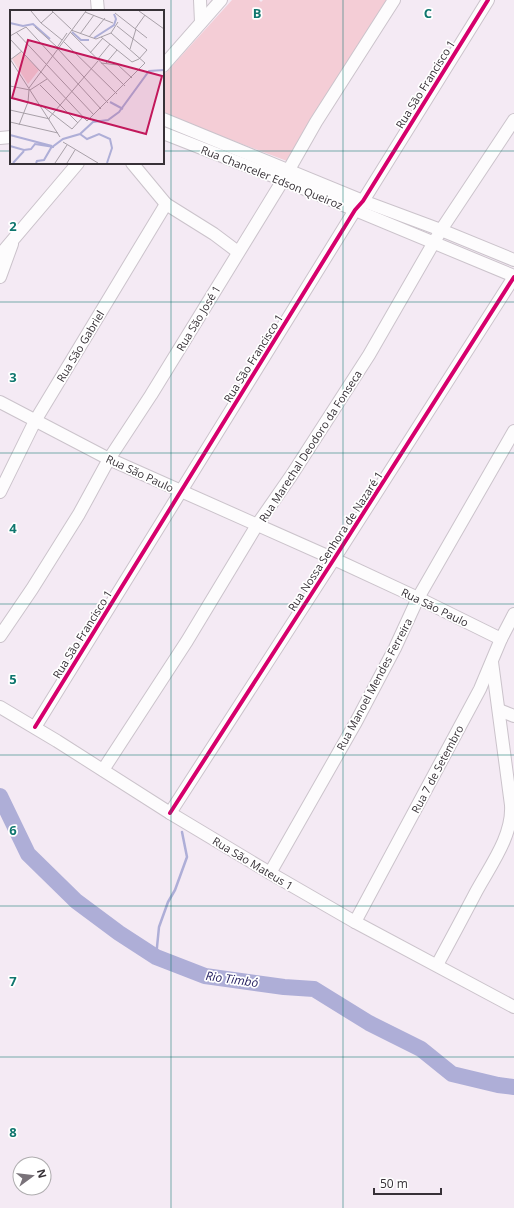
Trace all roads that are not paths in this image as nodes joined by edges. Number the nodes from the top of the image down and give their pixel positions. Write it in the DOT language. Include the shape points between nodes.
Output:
graph roads {
  1 [pos="97,0"];
  2 [pos="200,0"];
  3 [pos="221,0"];
  4 [pos="394,0"];
  5 [pos="488,0"];
  6 [pos="98,10"];
  7 [pos="201,22"];
  8 [pos="164,65"];
  9 [pos="164,119"];
  10 [pos="514,120"];
  11 [pos="164,133"];
  12 [pos="77,164"];
  13 [pos="133,164"];
  14 [pos="285,175"];
  15 [pos="166,204"];
  16 [pos="359,206"];
  17 [pos="441,230"];
  18 [pos="13,240"];
  19 [pos="433,243"];
  20 [pos="238,252"];
  21 [pos="0,255"];
  22 [pos="514,260"];
  23 [pos="514,276"];
  24 [pos="0,277"];
  25 [pos="0,402"];
  26 [pos="35,421"];
  27 [pos="514,431"];
  28 [pos="109,459"];
  29 [pos="0,492"];
  30 [pos="181,492"];
  31 [pos="257,525"];
  32 [pos="334,559"];
  33 [pos="418,598"];
  34 [pos="512,621"];
  35 [pos="0,636"];
  36 [pos="500,639"];
  37 [pos="492,662"];
  38 [pos="0,707"];
  39 [pos="499,710"];
  40 [pos="514,716"];
  41 [pos="35,727"];
  42 [pos="103,770"];
  43 [pos="170,813"];
  44 [pos="270,874"];
  45 [pos="355,922"];
  46 [pos="437,965"];
  47 [pos="514,1007"];
  1 -- 6 [label="street"];
  2 -- 7 [label="street"];
  3 -- 7 [label="street"];
  4 -- 14 [label="street, Rua São José 1"];
  5 -- 16 [label="street, Rua São Francisco 1"];
  7 -- 8 [label="street"];
  9 -- 14 [label="street, Rua Chanceler Edson Queiroz"];
  10 -- 17 [label="street, Rua Marechal Deodoro da Fonseca"];
  11 -- 14 [label="street, Rua Chanceler Edson Queiroz"];
  12 -- 18 [label="street"];
  13 -- 15 [label="street"];
  14 -- 16 [label="street, Rua Chanceler Edson Queiroz"];
  14 -- 20 [label="street, Rua São José 1"];
  15 -- 20 [label="street"];
  15 -- 26 [label="street, Rua São Gabriel"];
  16 -- 17 [label="street, Rua Chanceler Edson Queiroz"];
  16 -- 19 [label="street, Rua Chanceler Edson Queiroz"];
  16 -- 30 [label="street, Rua São Francisco 1"];
  17 -- 19 [label="street, Rua Marechal Deodoro da Fonseca"];
  17 -- 22 [label="street, Rua Chanceler Edson Queiroz"];
  18 -- 21 [label="street"];
  18 -- 24 [label="street"];
  19 -- 23 [label="street, Rua Chanceler Edson Queiroz"];
  19 -- 31 [label="street, Rua Marechal Deodoro da Fonseca" via="369,355"];
  20 -- 28 [label="street, Rua São José 1"];
  23 -- 32 [label="street, Rua Nossa Senhora de Nazaré 1"];
  25 -- 26 [label="street, Rua São Paulo"];
  26 -- 28 [label="street, Rua São Paulo"];
  26 -- 29 [label="street, Rua São Gabriel"];
  27 -- 33 [label="street, Rua Manoel Mendes Ferreira"];
  28 -- 30 [label="street, Rua São Paulo"];
  28 -- 35 [label="street, Rua São José 1" via="79,514"];
  30 -- 31 [label="street, Rua São Paulo"];
  30 -- 41 [label="street, Rua São Francisco 1"];
  31 -- 32 [label="street, Rua São Paulo"];
  31 -- 42 [label="street, Rua Marechal Deodoro da Fonseca" via="187,641"];
  32 -- 33 [label="street, Rua São Paulo"];
  32 -- 43 [label="street, Rua Nossa Senhora de Nazaré 1"];
  33 -- 36 [label="street, Rua São Paulo"];
  33 -- 44 [label="street, Rua Manoel Mendes Ferreira" via="395,648"];
  34 -- 36 [label="street, Rua 7 de Setembro"];
  36 -- 37 [label="street, Rua 7 de Setembro"];
  37 -- 39 [label="street"];
  37 -- 45 [label="street, Rua 7 de Setembro"];
  38 -- 41 [label="street, Rua São Mateus 1"];
  39 -- 40 [label="street"];
  39 -- 46 [label="street" via="511,805 509,828"];
  41 -- 42 [label="street, Rua São Mateus 1"];
  42 -- 43 [label="street, Rua São Mateus 1"];
  43 -- 44 [label="street, Rua São Mateus 1"];
  44 -- 45 [label="street, Rua São Mateus 1"];
  45 -- 46 [label="street, Rua São Mateus 1"];
  46 -- 47 [label="street, Rua São Mateus 1"];
}
